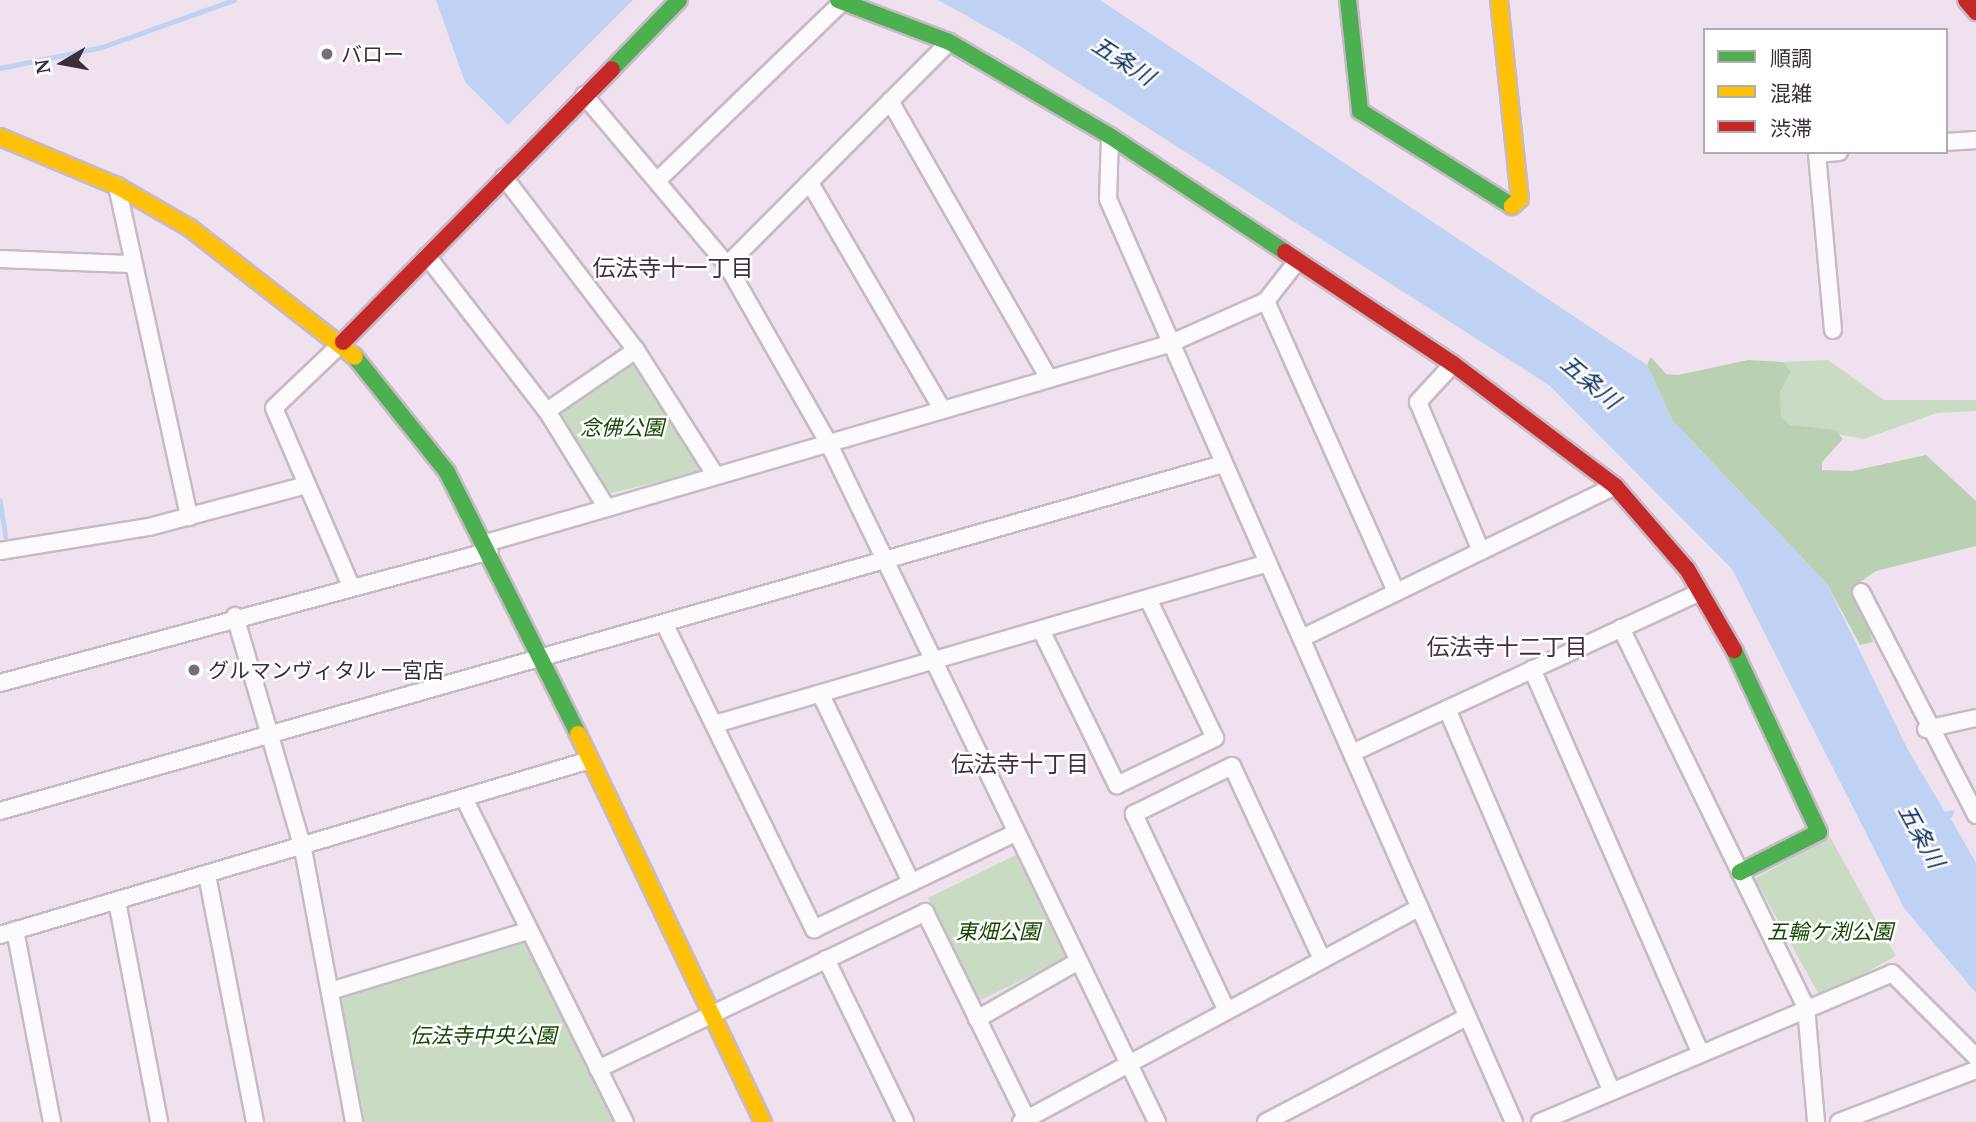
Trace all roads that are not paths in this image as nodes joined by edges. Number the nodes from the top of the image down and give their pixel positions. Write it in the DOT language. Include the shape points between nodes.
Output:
graph roads {
  1 [pos="679,0"];
  2 [pos="1348,0"];
  3 [pos="1499,0"];
  4 [pos="1966,0"];
  5 [pos="840,1"];
  6 [pos="1976,12"];
  7 [pos="949,42"];
  8 [pos="584,94"];
  9 [pos="890,101"];
  10 [pos="1110,136"];
  11 [pos="0,137"];
  12 [pos="1976,140"];
  13 [pos="1948,142"];
  14 [pos="1816,154"];
  15 [pos="504,177"];
  16 [pos="660,178"];
  17 [pos="810,183"];
  18 [pos="117,186"];
  19 [pos="426,256"];
  20 [pos="0,259"];
  21 [pos="129,264"];
  22 [pos="1295,264"];
  23 [pos="727,265"];
  24 [pos="1266,301"];
  25 [pos="1833,330"];
  26 [pos="343,342"];
  27 [pos="1169,344"];
  28 [pos="636,350"];
  29 [pos="1453,363"];
  30 [pos="1049,379"];
  31 [pos="942,409"];
  32 [pos="547,411"];
  33 [pos="827,440"];
  34 [pos="1223,464"];
  35 [pos="714,473"];
  36 [pos="307,485"];
  37 [pos="1615,486"];
  38 [pos="607,508"];
  39 [pos="188,517"];
  40 [pos="488,547"];
  41 [pos="0,551"];
  42 [pos="1481,551"];
  43 [pos="887,560"];
  44 [pos="1268,563"];
  45 [pos="350,584"];
  46 [pos="1396,592"];
  47 [pos="1700,592"];
  48 [pos="1861,593"];
  49 [pos="1148,599"];
  50 [pos="235,615"];
  51 [pos="666,625"];
  52 [pos="1621,628"];
  53 [pos="1041,630"];
  54 [pos="1302,638"];
  55 [pos="543,659"];
  56 [pos="934,662"];
  57 [pos="1532,669"];
  58 [pos="0,683"];
  59 [pos="821,695"];
  60 [pos="1447,709"];
  61 [pos="1976,718"];
  62 [pos="715,724"];
  63 [pos="1926,729"];
  64 [pos="269,735"];
  65 [pos="1352,753"];
  66 [pos="590,760"];
  67 [pos="466,802"];
  68 [pos="1975,810"];
  69 [pos="0,811"];
  70 [pos="1015,833"];
  71 [pos="303,849"];
  72 [pos="1740,872"];
  73 [pos="207,875"];
  74 [pos="911,882"];
  75 [pos="117,901"];
  76 [pos="1419,908"];
  77 [pos="528,931"];
  78 [pos="8,932"];
  79 [pos="826,959"];
  80 [pos="1322,959"];
  81 [pos="1077,962"];
  82 [pos="330,991"];
  83 [pos="1806,1007"];
  84 [pos="1226,1009"];
  85 [pos="711,1015"];
  86 [pos="1465,1018"];
  87 [pos="977,1019"];
  88 [pos="1699,1050"];
  89 [pos="1976,1057"];
  90 [pos="1125,1062"];
  91 [pos="598,1069"];
  92 [pos="1976,1070"];
  93 [pos="1611,1089"];
  94 [pos="1024,1120"];
  95 [pos="52,1122"];
  96 [pos="159,1122"];
  97 [pos="256,1122"];
  98 [pos="354,1122"];
  99 [pos="625,1122"];
  100 [pos="763,1122"];
  101 [pos="905,1122"];
  102 [pos="1157,1122"];
  103 [pos="1266,1122"];
  104 [pos="1514,1122"];
  105 [pos="1540,1122"];
  106 [pos="1816,1122"];
  107 [pos="1839,1122"];
  1 -- 8 [label="street"];
  2 -- 3 [label="street" via="1360,111 1509,209 1520,199"];
  4 -- 6 [label="street"];
  5 -- 7 [label="street"];
  5 -- 16 [label="street"];
  7 -- 9 [label="street"];
  7 -- 10 [label="street"];
  8 -- 15 [label="street"];
  8 -- 16 [label="street"];
  9 -- 17 [label="street"];
  9 -- 30 [label="street"];
  10 -- 22 [label="street"];
  10 -- 27 [label="street" via="1108,200"];
  11 -- 18 [label="street"];
  12 -- 13 [label="street"];
  14 -- 25 [label="street"];
  15 -- 19 [label="street"];
  15 -- 28 [label="street"];
  16 -- 23 [label="street"];
  17 -- 23 [label="street"];
  17 -- 31 [label="street"];
  18 -- 21 [label="street"];
  18 -- 26 [label="street" via="280,290"];
  19 -- 26 [label="street"];
  19 -- 32 [label="street"];
  20 -- 21 [label="street"];
  21 -- 39 [label="street"];
  22 -- 24 [label="street"];
  22 -- 29 [label="street"];
  23 -- 33 [label="street"];
  24 -- 27 [label="street"];
  24 -- 46 [label="street"];
  26 -- 36 [label="street" via="274,408"];
  26 -- 40 [label="street" via="447,471"];
  27 -- 30 [label="street"];
  27 -- 34 [label="street"];
  28 -- 32 [label="street"];
  28 -- 35 [label="street"];
  29 -- 37 [label="street"];
  29 -- 42 [label="street" via="1418,402"];
  30 -- 31 [label="street"];
  31 -- 33 [label="street"];
  32 -- 38 [label="street"];
  33 -- 35 [label="street"];
  33 -- 43 [label="street"];
  34 -- 43 [label="street"];
  34 -- 44 [label="street"];
  35 -- 38 [label="street"];
  36 -- 39 [label="street"];
  36 -- 45 [label="street"];
  37 -- 42 [label="street"];
  37 -- 47 [label="street"];
  38 -- 40 [label="street"];
  39 -- 41 [label="street"];
  40 -- 45 [label="street"];
  40 -- 55 [label="street"];
  42 -- 46 [label="street"];
  43 -- 51 [label="street"];
  43 -- 56 [label="street"];
  44 -- 49 [label="street"];
  44 -- 54 [label="street"];
  45 -- 50 [label="street"];
  46 -- 54 [label="street"];
  47 -- 52 [label="street"];
  47 -- 72 [label="street" via="1749,676 1819,832"];
  48 -- 63 [label="street"];
  49 -- 53 [label="street"];
  49 -- 53 [label="street" via="1215,738 1117,785"];
  50 -- 58 [label="street"];
  50 -- 64 [label="street"];
  51 -- 55 [label="street"];
  51 -- 62 [label="street"];
  52 -- 57 [label="street"];
  52 -- 72 [label="street"];
  53 -- 56 [label="street"];
  54 -- 65 [label="street"];
  55 -- 64 [label="street"];
  55 -- 66 [label="street"];
  56 -- 59 [label="street"];
  56 -- 70 [label="street"];
  57 -- 60 [label="street"];
  57 -- 88 [label="street"];
  59 -- 62 [label="street"];
  59 -- 74 [label="street"];
  60 -- 65 [label="street"];
  60 -- 93 [label="street"];
  61 -- 63 [label="street"];
  62 -- 74 [label="street" via="814,929"];
  63 -- 68 [label="street"];
  64 -- 69 [label="street"];
  64 -- 71 [label="street"];
  65 -- 76 [label="street"];
  66 -- 67 [label="street"];
  66 -- 85 [label="street"];
  67 -- 71 [label="street"];
  67 -- 77 [label="street"];
  70 -- 74 [label="street"];
  70 -- 81 [label="street"];
  71 -- 73 [label="street"];
  71 -- 82 [label="street"];
  72 -- 83 [label="street"];
  73 -- 75 [label="street"];
  73 -- 97 [label="street"];
  75 -- 78 [label="street"];
  75 -- 96 [label="street"];
  76 -- 80 [label="street"];
  76 -- 86 [label="street"];
  77 -- 82 [label="street"];
  77 -- 91 [label="street"];
  78 -- 95 [label="street"];
  79 -- 85 [label="street"];
  79 -- 87 [label="street" via="925,912"];
  79 -- 101 [label="street"];
  80 -- 84 [label="street"];
  80 -- 84 [label="street" via="1232,766 1134,814"];
  81 -- 87 [label="street"];
  81 -- 90 [label="street"];
  82 -- 98 [label="street"];
  83 -- 88 [label="street"];
  83 -- 89 [label="street" via="1892,973"];
  83 -- 106 [label="street"];
  84 -- 90 [label="street"];
  85 -- 91 [label="street"];
  85 -- 100 [label="street"];
  86 -- 103 [label="street"];
  86 -- 104 [label="street"];
  87 -- 94 [label="street"];
  88 -- 93 [label="street"];
  90 -- 94 [label="street"];
  90 -- 102 [label="street"];
  91 -- 99 [label="street"];
  92 -- 107 [label="street"];
  93 -- 105 [label="street"];
}
